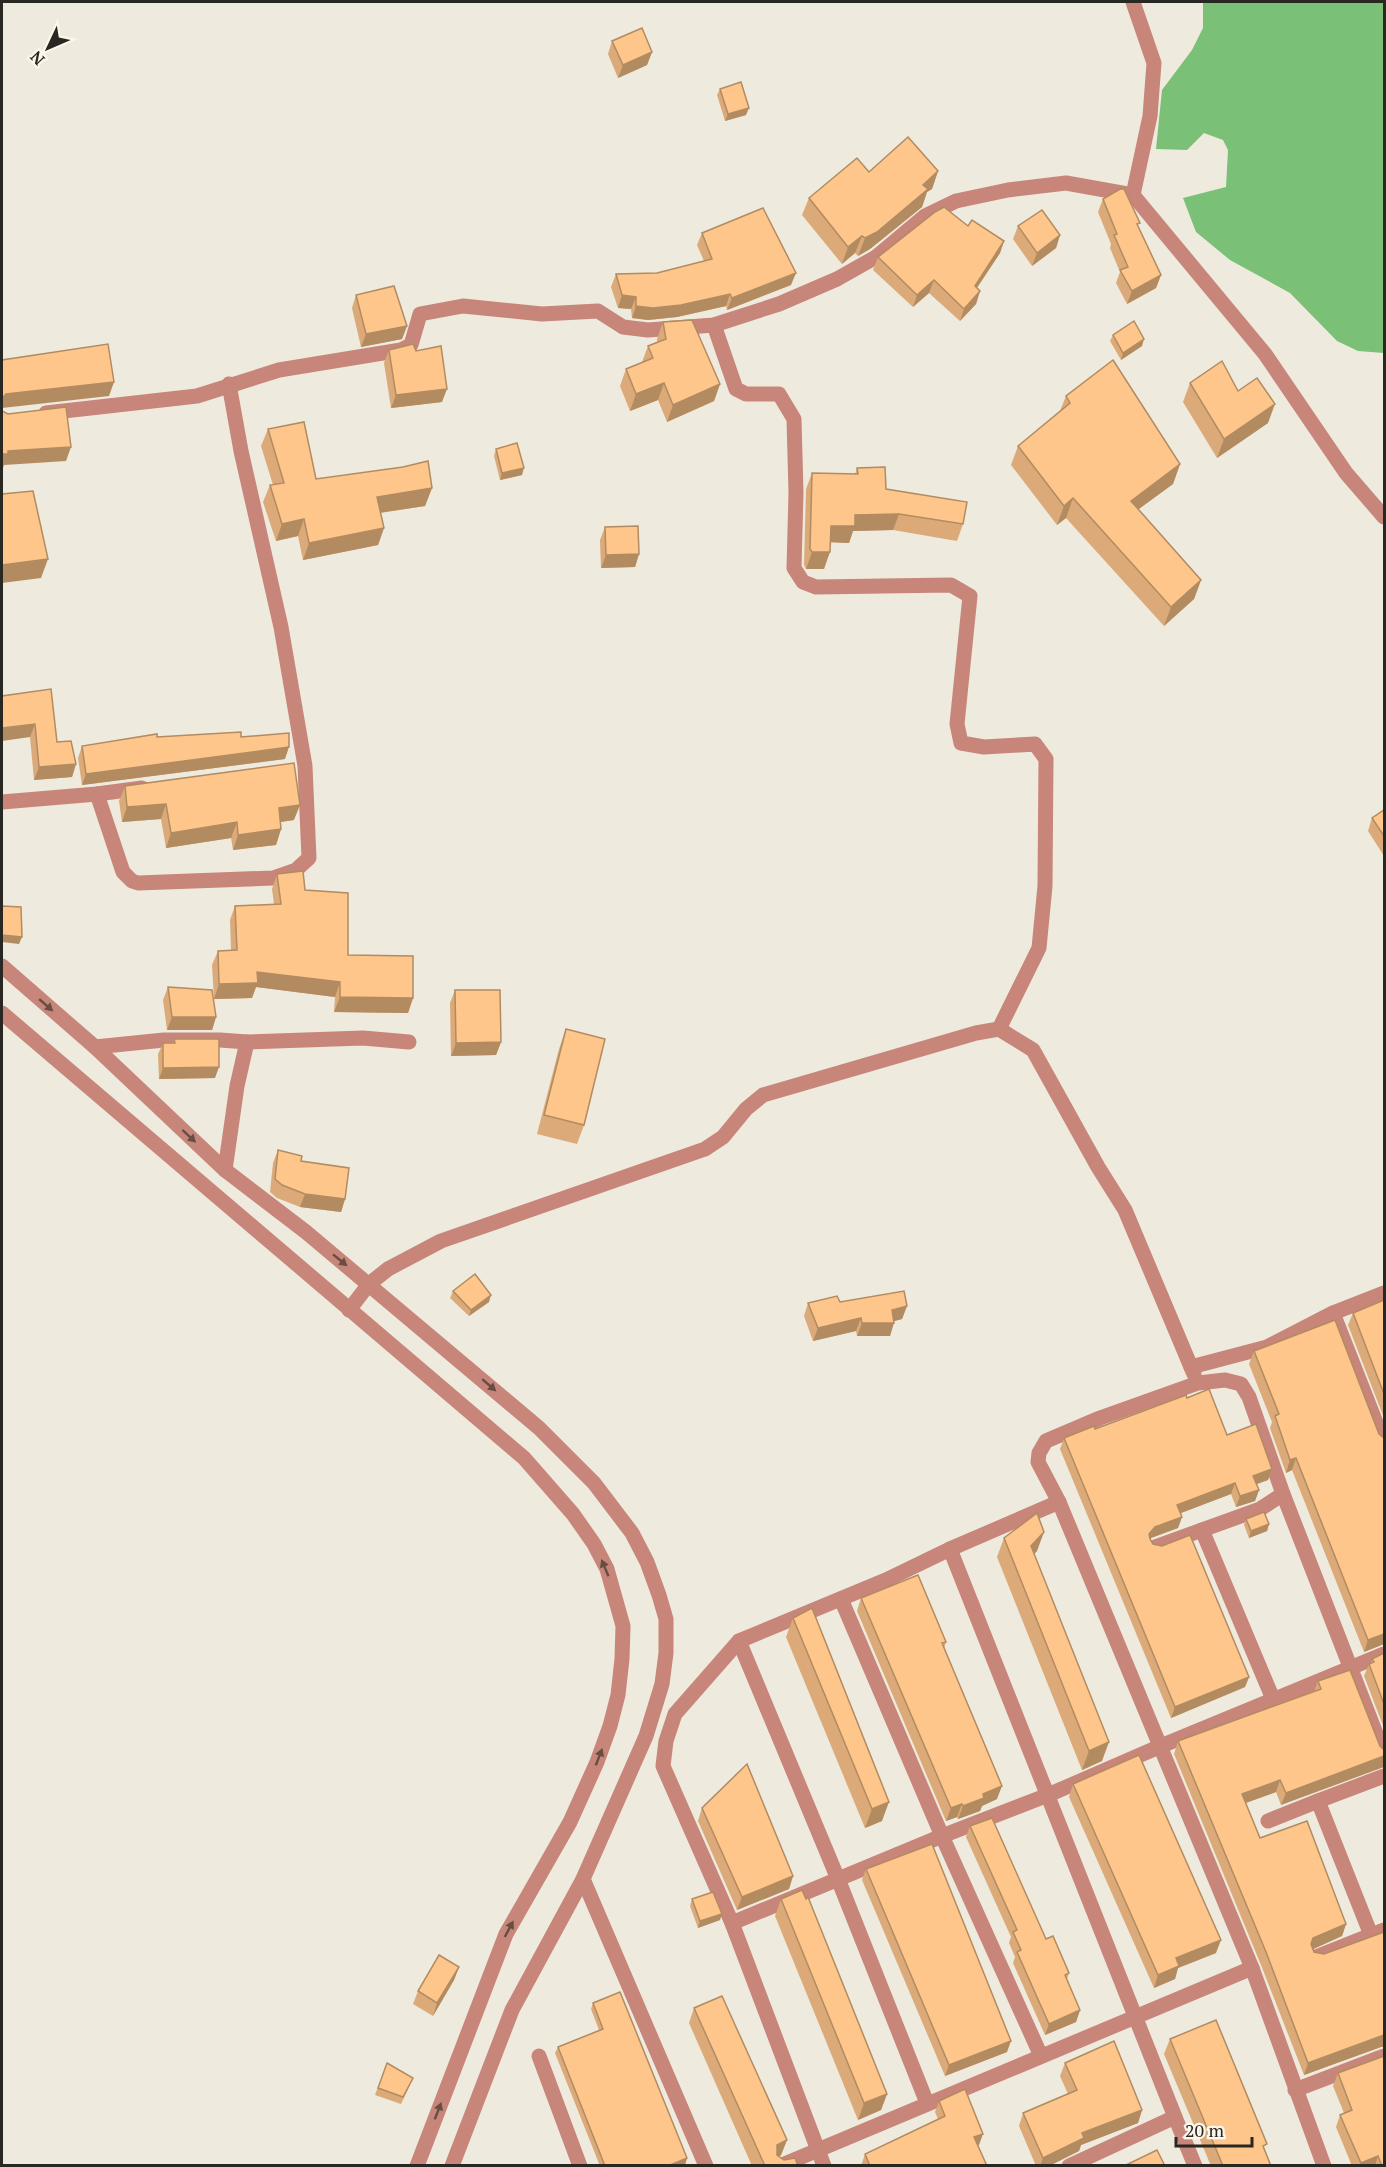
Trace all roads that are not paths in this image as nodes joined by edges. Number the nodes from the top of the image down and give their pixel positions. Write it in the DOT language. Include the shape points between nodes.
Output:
graph roads {
  1 [pos="1133,2"];
  2 [pos="1133,195"];
  3 [pos="714,325"];
  4 [pos="229,384"];
  5 [pos="34,414"];
  6 [pos="1384,517"];
  7 [pos="155,786"];
  8 [pos="97,794"];
  9 [pos="2,802"];
  10 [pos="2,966"];
  11 [pos="2,1013"];
  12 [pos="999,1029"];
  13 [pos="247,1042"];
  14 [pos="409,1042"];
  15 [pos="95,1047"];
  16 [pos="225,1170"];
  17 [pos="368,1285"];
  18 [pos="1384,1293"];
  19 [pos="350,1309"];
  20 [pos="1333,1313"];
  21 [pos="1191,1367"];
  22 [pos="1198,1383"];
  23 [pos="1384,1443"];
  24 [pos="1282,1494"];
  25 [pos="1059,1502"];
  26 [pos="1202,1530"];
  27 [pos="1155,1547"];
  28 [pos="950,1549"];
  29 [pos="841,1599"];
  30 [pos="739,1641"];
  31 [pos="1384,1654"];
  32 [pos="1351,1669"];
  33 [pos="1273,1700"];
  34 [pos="1161,1746"];
  35 [pos="1384,1754"];
  36 [pos="1384,1776"];
  37 [pos="1048,1795"];
  38 [pos="1318,1801"];
  39 [pos="1268,1821"];
  40 [pos="942,1836"];
  41 [pos="838,1879"];
  42 [pos="583,1880"];
  43 [pos="732,1923"];
  44 [pos="1378,1933"];
  45 [pos="1316,1957"];
  46 [pos="1252,1968"];
  47 [pos="1135,2016"];
  48 [pos="539,2056"];
  49 [pos="1041,2056"];
  50 [pos="1384,2056"];
  51 [pos="1295,2090"];
  52 [pos="927,2103"];
  53 [pos="1175,2118"];
  54 [pos="817,2150"];
  55 [pos="417,2166"];
  56 [pos="452,2166"];
  57 [pos="580,2166"];
  58 [pos="706,2166"];
  59 [pos="780,2166"];
  60 [pos="824,2166"];
  61 [pos="1069,2166"];
  62 [pos="1195,2166"];
  63 [pos="1324,2166"];
  1 -- 2 [label="street" via="1154,63 1150,116"];
  2 -- 3 [label="street" via="1066,183 956,201 925,216 876,257 837,279 779,304"];
  2 -- 6 [label="street" via="1264,354 1346,473"];
  3 -- 4 [label="street" via="648,330 623,327 597,311 542,314 463,306 420,314 411,345 401,350 279,370"];
  3 -- 12 [label="street" via="736,389 746,394 779,394 794,419 794,568 803,582 816,587 951,585 970,596 957,724 961,743 984,747 1035,744 1046,759 1045,886 1039,948"];
  4 -- 5 [label="street" via="197,396"];
  4 -- 8 [label="street" via="281,627 309,858 297,870 273,878 138,883 123,872"];
  7 -- 8 [label="street"];
  8 -- 9 [label="street"];
  10 -- 15 [label="street, one-way"];
  11 -- 19 [label="street"];
  12 -- 17 [label="street" via="763,1095 723,1137 705,1149 441,1241 388,1269"];
  12 -- 21 [label="street" via="1033,1050 1125,1210"];
  13 -- 14 [label="street" via="363,1038"];
  13 -- 15 [label="street" via="164,1040"];
  13 -- 16 [label="street"];
  15 -- 16 [label="street, one-way"];
  16 -- 17 [label="street, one-way"];
  17 -- 19 [label="street"];
  17 -- 42 [label="street, one-way" via="539,1428 594,1483 632,1533 659,1595 666,1619 662,1684 646,1736"];
  18 -- 20 [label="street"];
  55 -- 19 [label="street, one-way" via="506,1934 570,1822 597,1762 618,1695 622,1626 607,1569 573,1514 531,1466"];
  20 -- 21 [label="street" via="1267,1347"];
  20 -- 23 [label="street"];
  21 -- 22 [label="street"];
  22 -- 24 [label="street" via="1226,1380 1241,1384"];
  22 -- 25 [label="street" via="1046,1442 1038,1462"];
  24 -- 26 [label="street" via="1260,1509"];
  24 -- 32 [label="street"];
  25 -- 28 [label="street"];
  25 -- 34 [label="street"];
  26 -- 27 [label="street"];
  26 -- 33 [label="street"];
  28 -- 29 [label="street"];
  28 -- 37 [label="street"];
  29 -- 30 [label="street"];
  29 -- 40 [label="street"];
  30 -- 41 [label="street"];
  30 -- 43 [label="street" via="675,1714 663,1766"];
  31 -- 32 [label="street"];
  32 -- 33 [label="street"];
  32 -- 35 [label="street"];
  33 -- 34 [label="street"];
  34 -- 37 [label="street"];
  34 -- 46 [label="street"];
  36 -- 38 [label="street"];
  37 -- 40 [label="street"];
  37 -- 47 [label="street"];
  38 -- 39 [label="street"];
  38 -- 44 [label="street"];
  40 -- 41 [label="street"];
  40 -- 49 [label="street"];
  41 -- 43 [label="street"];
  41 -- 52 [label="street"];
  42 -- 56 [label="street" via="512,2010"];
  42 -- 58 [label="street"];
  43 -- 54 [label="street"];
  44 -- 45 [label="street"];
  46 -- 47 [label="street"];
  46 -- 51 [label="street"];
  47 -- 49 [label="street"];
  47 -- 53 [label="street"];
  48 -- 57 [label="street"];
  49 -- 52 [label="street"];
  50 -- 51 [label="street"];
  51 -- 63 [label="street"];
  52 -- 54 [label="street"];
  53 -- 61 [label="street"];
  53 -- 62 [label="street"];
  54 -- 59 [label="street"];
  54 -- 60 [label="street"];
}
